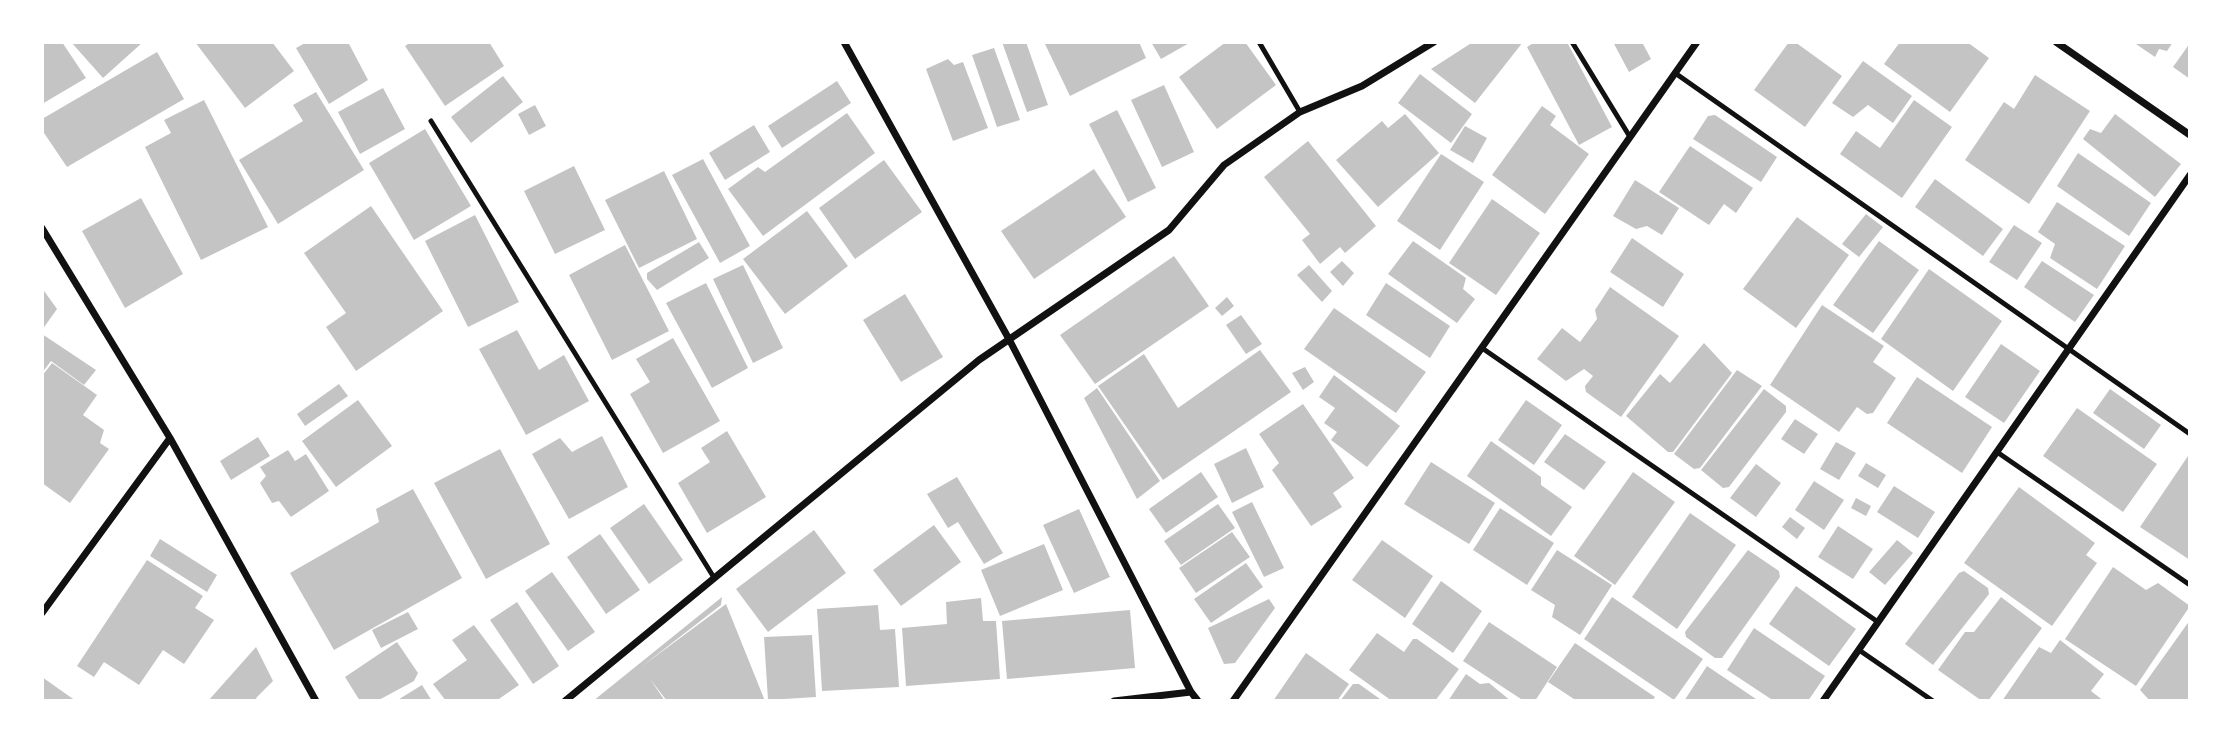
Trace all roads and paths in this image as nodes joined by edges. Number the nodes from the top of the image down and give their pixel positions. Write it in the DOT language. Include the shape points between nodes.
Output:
graph roads {
  1 [pos="844,42"];
  2 [pos="1259,42"];
  3 [pos="1434,42"];
  4 [pos="1572,42"];
  5 [pos="1697,42"];
  6 [pos="2056,42"];
  7 [pos="1675,73"];
  8 [pos="1300,112"];
  9 [pos="432,121"];
  10 [pos="2190,135"];
  11 [pos="1630,137"];
  12 [pos="2190,175"];
  13 [pos="42,228"];
  14 [pos="1010,341"];
  15 [pos="1482,348"];
  16 [pos="2068,351"];
  17 [pos="2190,434"];
  18 [pos="170,438"];
  19 [pos="1997,452"];
  20 [pos="713,576"];
  21 [pos="2190,585"];
  22 [pos="42,612"];
  23 [pos="1878,622"];
  24 [pos="1859,650"];
  25 [pos="1191,692"];
  26 [pos="316,701"];
  27 [pos="565,701"];
  28 [pos="1114,701"];
  29 [pos="1198,701"];
  30 [pos="1233,701"];
  31 [pos="1823,701"];
  32 [pos="1933,701"];
  1 -- 14 [label="street"];
  2 -- 8 [label="lane"];
  3 -- 8 [label="street" via="1362,86"];
  4 -- 11 [label="lane"];
  5 -- 7 [label="street"];
  6 -- 10 [label="street"];
  7 -- 11 [label="street"];
  7 -- 16 [label="lane"];
  8 -- 14 [label="street" via="1224,165 1169,230"];
  9 -- 20 [label="lane"];
  11 -- 15 [label="street"];
  12 -- 16 [label="street"];
  13 -- 18 [label="street"];
  14 -- 20 [label="street" via="979,360"];
  14 -- 25 [label="street"];
  15 -- 23 [label="lane"];
  15 -- 30 [label="street"];
  16 -- 17 [label="lane"];
  16 -- 19 [label="street"];
  18 -- 22 [label="street"];
  18 -- 26 [label="street"];
  19 -- 21 [label="lane"];
  19 -- 23 [label="street"];
  20 -- 27 [label="street"];
  23 -- 24 [label="street"];
  24 -- 31 [label="street"];
  24 -- 32 [label="lane"];
  25 -- 28 [label="street"];
  25 -- 29 [label="street"];
}
